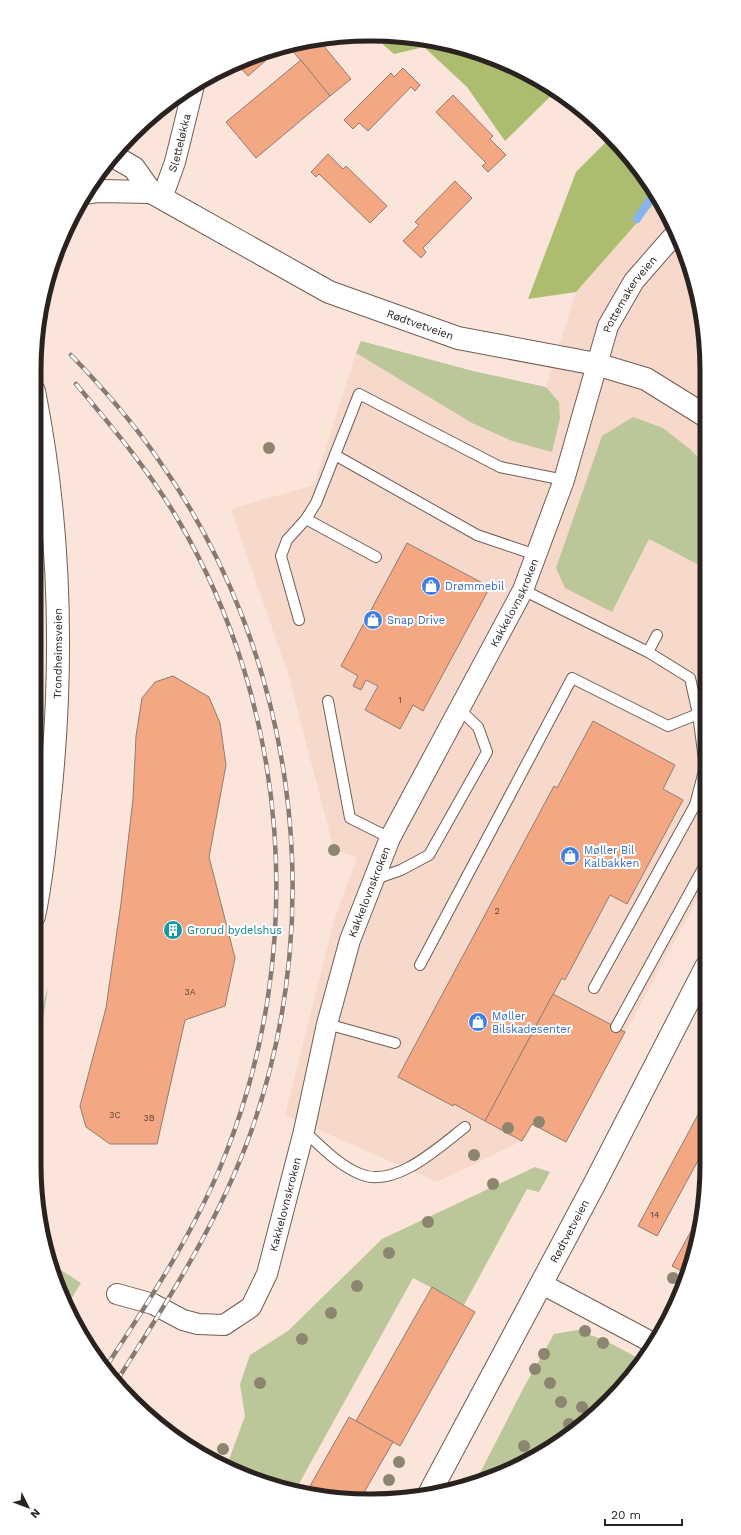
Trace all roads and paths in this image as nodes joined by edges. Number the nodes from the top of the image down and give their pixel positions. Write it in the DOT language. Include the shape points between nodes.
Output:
graph roads {
  1 [pos="192,94"];
  2 [pos="118,159"];
  3 [pos="94,192"];
  4 [pos="156,195"];
  5 [pos="672,238"];
  6 [pos="596,364"];
  7 [pos="700,413"];
  8 [pos="41,433"];
  9 [pos="335,455"];
  10 [pos="564,480"];
  11 [pos="306,519"];
  12 [pos="536,555"];
  13 [pos="376,557"];
  14 [pos="523,590"];
  15 [pos="299,620"];
  16 [pos="657,635"];
  17 [pos="648,652"];
  18 [pos="328,701"];
  19 [pos="459,709"];
  20 [pos="700,710"];
  21 [pos="700,717"];
  22 [pos="700,786"];
  23 [pos="390,838"];
  24 [pos="41,871"];
  25 [pos="700,875"];
  26 [pos="374,879"];
  27 [pos="420,965"];
  28 [pos="700,979"];
  29 [pos="594,988"];
  30 [pos="327,1024"];
  31 [pos="616,1027"];
  32 [pos="395,1043"];
  33 [pos="464,1127"];
  34 [pos="304,1131"];
  35 [pos="542,1284"];
  36 [pos="117,1294"];
  37 [pos="649,1341"];
  38 [pos="432,1488"];
  1 -- 4 [label="street, Sletteløkka" via="175,162"];
  2 -- 4 [label="main road" via="134,168"];
  3 -- 4 [label="main road"];
  4 -- 6 [label="main road, Rødtvetveien" via="329,292 458,338"];
  5 -- 6 [label="street, Pottemakerveien" via="634,281 608,326"];
  6 -- 7 [label="main road, Rødtvetveien" via="646,379"];
  6 -- 10 [label="street, Kakkelovnskroken"];
  8 -- 24 [label="main road, Trondheimsveien" via="52,512 56,567 57,720"];
  9 -- 10 [label="lane" via="360,394 500,467"];
  9 -- 11 [label="lane" via="316,503"];
  9 -- 12 [label="lane" via="477,535"];
  10 -- 12 [label="street, Kakkelovnskroken"];
  11 -- 13 [label="lane"];
  11 -- 15 [label="lane" via="287,540 281,556"];
  12 -- 14 [label="street, Kakkelovnskroken"];
  14 -- 17 [label="lane"];
  14 -- 19 [label="street, Kakkelovnskroken"];
  16 -- 17 [label="lane"];
  17 -- 20 [label="lane" via="690,678"];
  18 -- 23 [label="lane" via="350,818"];
  19 -- 23 [label="street, Kakkelovnskroken"];
  19 -- 26 [label="lane" via="478,727 487,752 429,855 401,870"];
  21 -- 27 [label="lane" via="668,726 572,678"];
  22 -- 29 [label="lane" via="695,805"];
  23 -- 26 [label="street, Kakkelovnskroken"];
  25 -- 31 [label="lane"];
  26 -- 30 [label="street, Kakkelovnskroken" via="350,940"];
  28 -- 35 [label="main road, Rødtvetveien"];
  30 -- 32 [label="lane"];
  30 -- 34 [label="street, Kakkelovnskroken"];
  33 -- 34 [label="lane" via="422,1161 401,1172 380,1177 361,1175 344,1166"];
  34 -- 36 [label="street, Kakkelovnskroken" via="266,1274 251,1307 224,1324 198,1324 183,1320 153,1304"];
  35 -- 37 [label="street"];
  35 -- 38 [label="main road, Rødtvetveien"];
}
